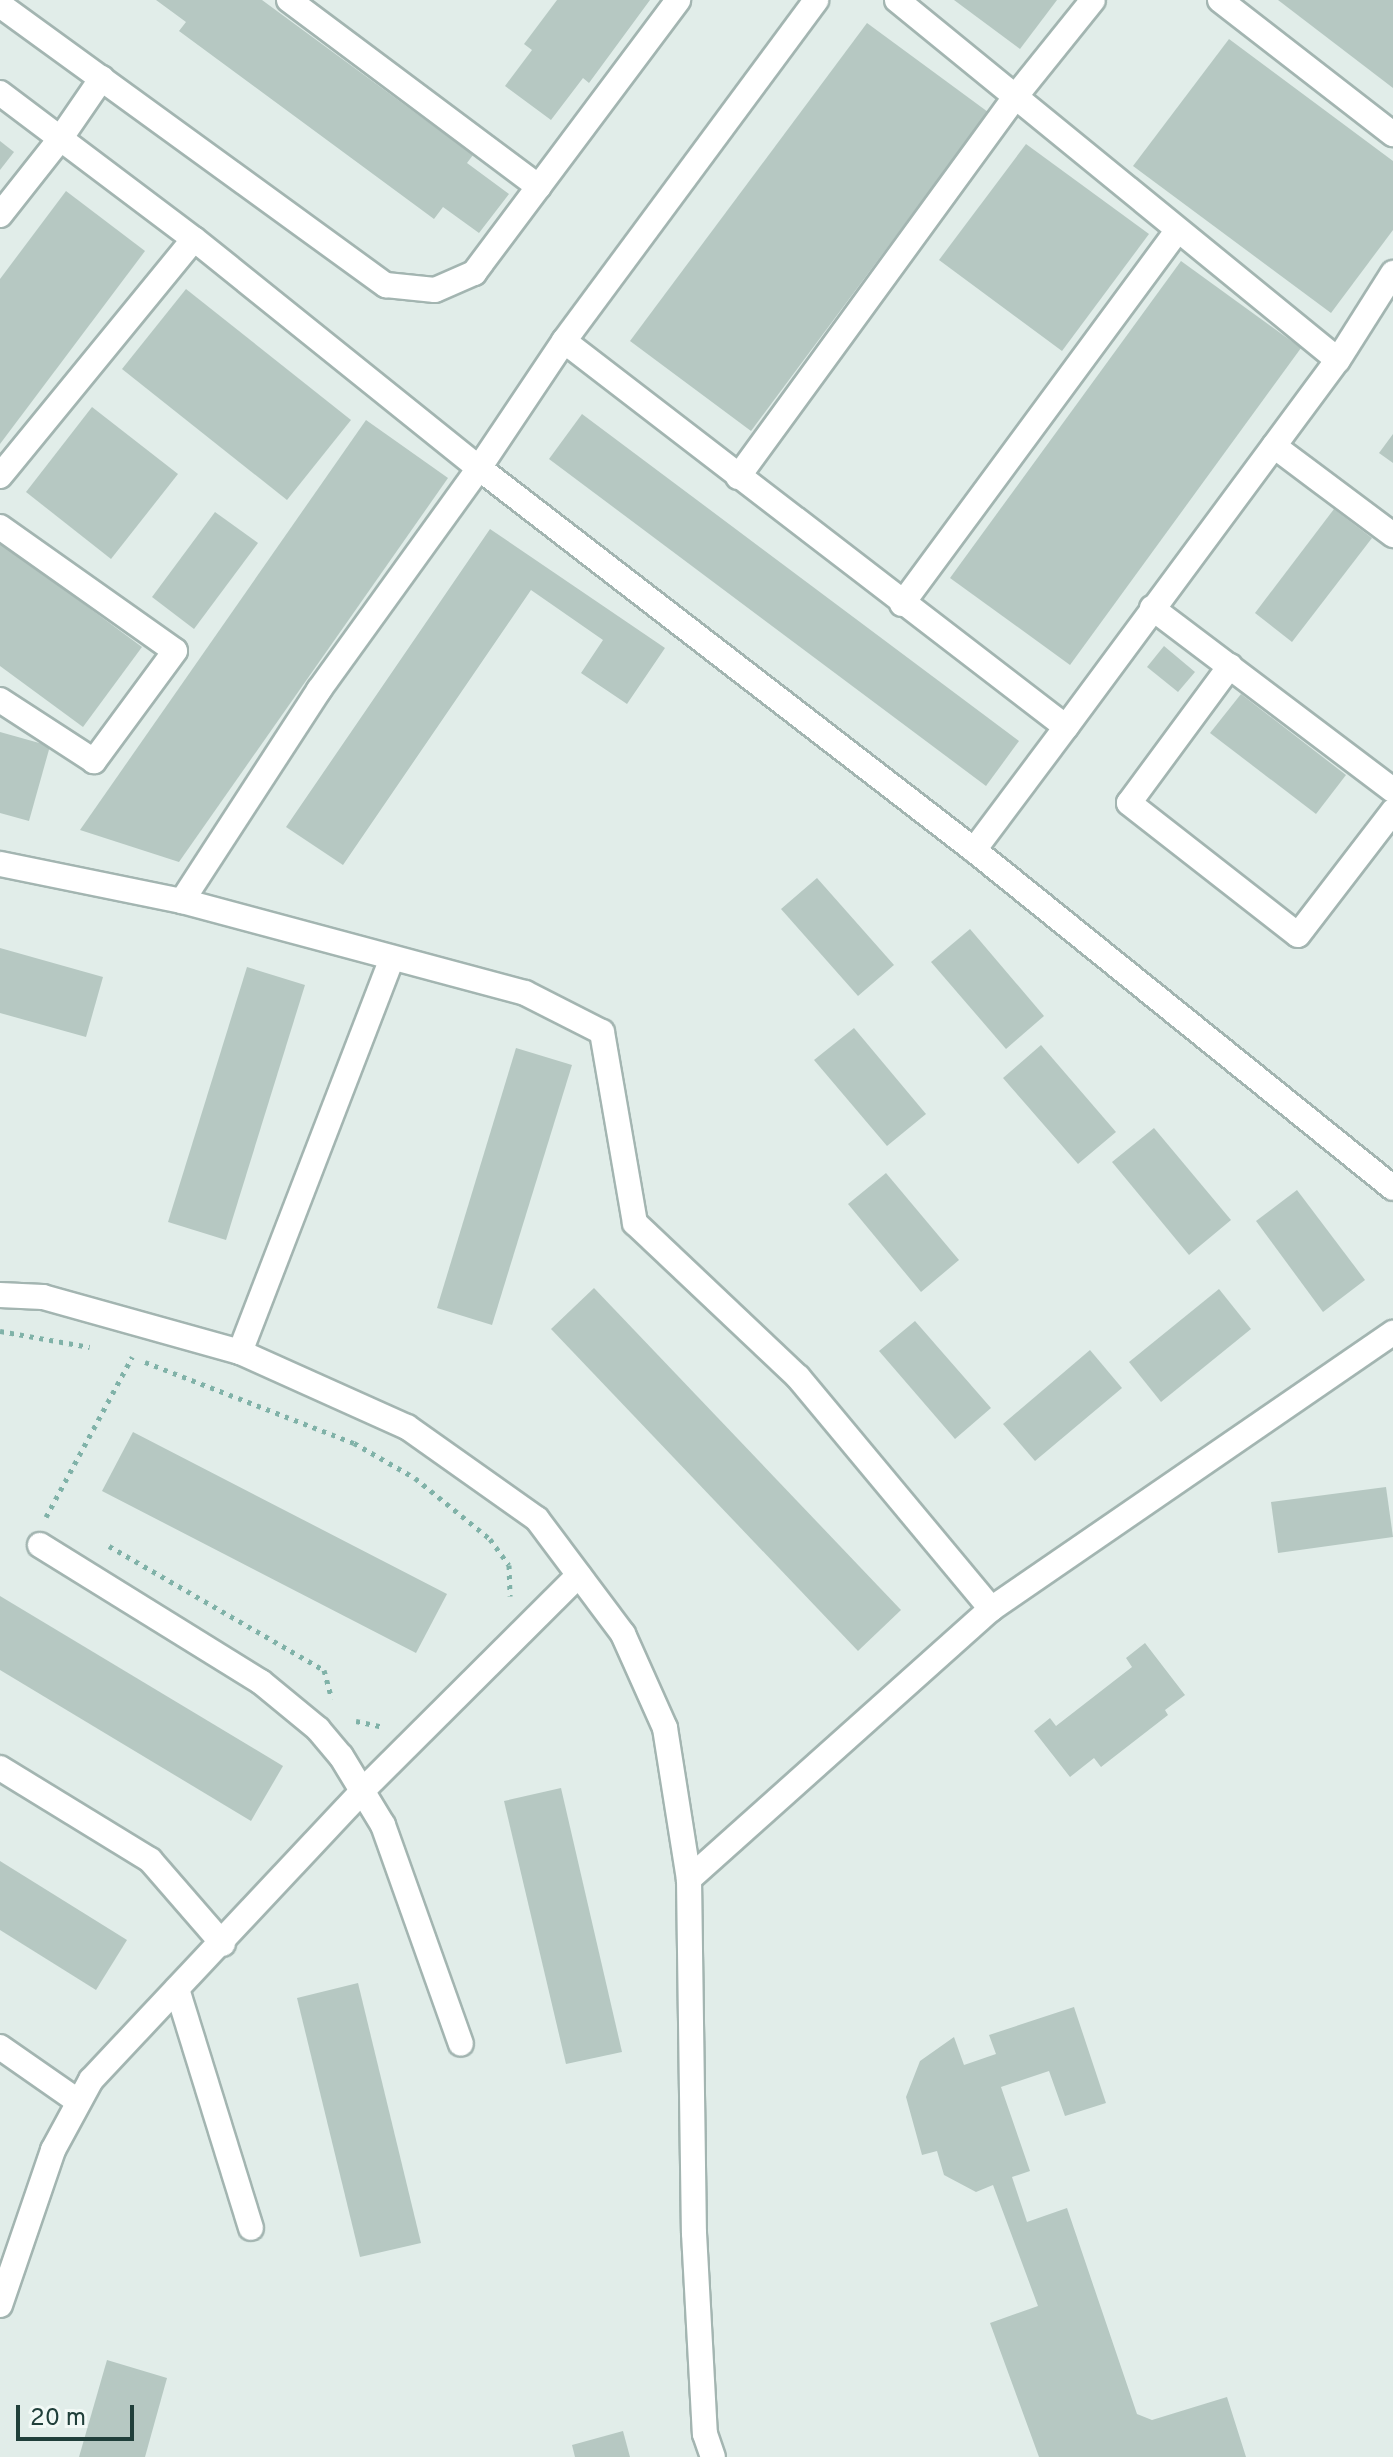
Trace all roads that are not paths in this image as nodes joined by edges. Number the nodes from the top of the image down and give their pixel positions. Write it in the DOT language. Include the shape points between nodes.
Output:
graph roads {
  1 [pos="289,0"];
  2 [pos="678,0"];
  3 [pos="816,0"];
  4 [pos="897,0"];
  5 [pos="1093,0"];
  6 [pos="1220,0"];
  7 [pos="0,5"];
  8 [pos="102,78"];
  9 [pos="0,93"];
  10 [pos="1015,97"];
  11 [pos="1393,134"];
  12 [pos="60,139"];
  13 [pos="539,187"];
  14 [pos="0,215"];
  15 [pos="1177,231"];
  16 [pos="194,239"];
  17 [pos="1393,273"];
  18 [pos="564,341"];
  19 [pos="1338,360"];
  20 [pos="1274,446"];
  21 [pos="479,468"];
  22 [pos="0,476"];
  23 [pos="738,477"];
  24 [pos="0,527"];
  25 [pos="1393,535"];
  26 [pos="902,604"];
  27 [pos="1152,608"];
  28 [pos="1230,666"];
  29 [pos="0,700"];
  30 [pos="1066,727"];
  31 [pos="1393,790"];
  32 [pos="1393,811"];
  33 [pos="974,850"];
  34 [pos="0,864"];
  35 [pos="182,901"];
  36 [pos="391,960"];
  37 [pos="1393,1188"];
  38 [pos="0,1295"];
  39 [pos="1393,1333"];
  40 [pos="240,1352"];
  41 [pos="40,1545"];
  42 [pos="579,1575"];
  43 [pos="991,1609"];
  44 [pos="0,1768"];
  45 [pos="364,1789"];
  46 [pos="689,1879"];
  47 [pos="223,1944"];
  48 [pos="177,1989"];
  49 [pos="461,2044"];
  50 [pos="0,2047"];
  51 [pos="76,2100"];
  52 [pos="251,2228"];
  53 [pos="0,2305"];
  54 [pos="713,2457"];
  1 -- 13 [label="street"];
  2 -- 13 [label="street"];
  3 -- 18 [label="street"];
  4 -- 10 [label="street"];
  5 -- 10 [label="street"];
  6 -- 11 [label="street"];
  7 -- 8 [label="street"];
  8 -- 12 [label="street"];
  8 -- 13 [label="street" via="386,285 435,290 474,273"];
  9 -- 12 [label="street"];
  10 -- 15 [label="street"];
  10 -- 23 [label="street"];
  12 -- 14 [label="street"];
  12 -- 16 [label="street"];
  15 -- 19 [label="street"];
  15 -- 26 [label="street"];
  16 -- 21 [label="street"];
  16 -- 22 [label="street"];
  17 -- 19 [label="street"];
  18 -- 21 [label="street"];
  18 -- 23 [label="street"];
  19 -- 20 [label="street"];
  20 -- 25 [label="street"];
  20 -- 27 [label="street"];
  21 -- 33 [label="street"];
  21 -- 35 [label="street" via="319,690"];
  23 -- 26 [label="street"];
  24 -- 29 [label="street" via="175,651 94,761"];
  26 -- 30 [label="street"];
  27 -- 28 [label="street"];
  27 -- 30 [label="street"];
  28 -- 31 [label="street"];
  28 -- 32 [label="street" via="1129,803 1298,935"];
  30 -- 33 [label="street"];
  33 -- 37 [label="street"];
  34 -- 35 [label="street"];
  35 -- 36 [label="street"];
  36 -- 40 [label="street"];
  36 -- 43 [label="street" via="525,993 602,1032 635,1223 798,1377"];
  38 -- 40 [label="street" via="43,1297"];
  39 -- 43 [label="street"];
  40 -- 42 [label="street" via="407,1427 537,1519"];
  41 -- 45 [label="street" via="289,1702 318,1729"];
  42 -- 45 [label="street"];
  42 -- 46 [label="street" via="623,1634 665,1728"];
  43 -- 46 [label="street"];
  44 -- 47 [label="street" via="150,1860"];
  45 -- 47 [label="street"];
  45 -- 49 [label="street" via="383,1825"];
  46 -- 54 [label="street" via="694,2233 705,2434"];
  47 -- 48 [label="street"];
  48 -- 51 [label="street"];
  48 -- 52 [label="street"];
  50 -- 51 [label="street"];
  51 -- 53 [label="street" via="53,2150"];
}
